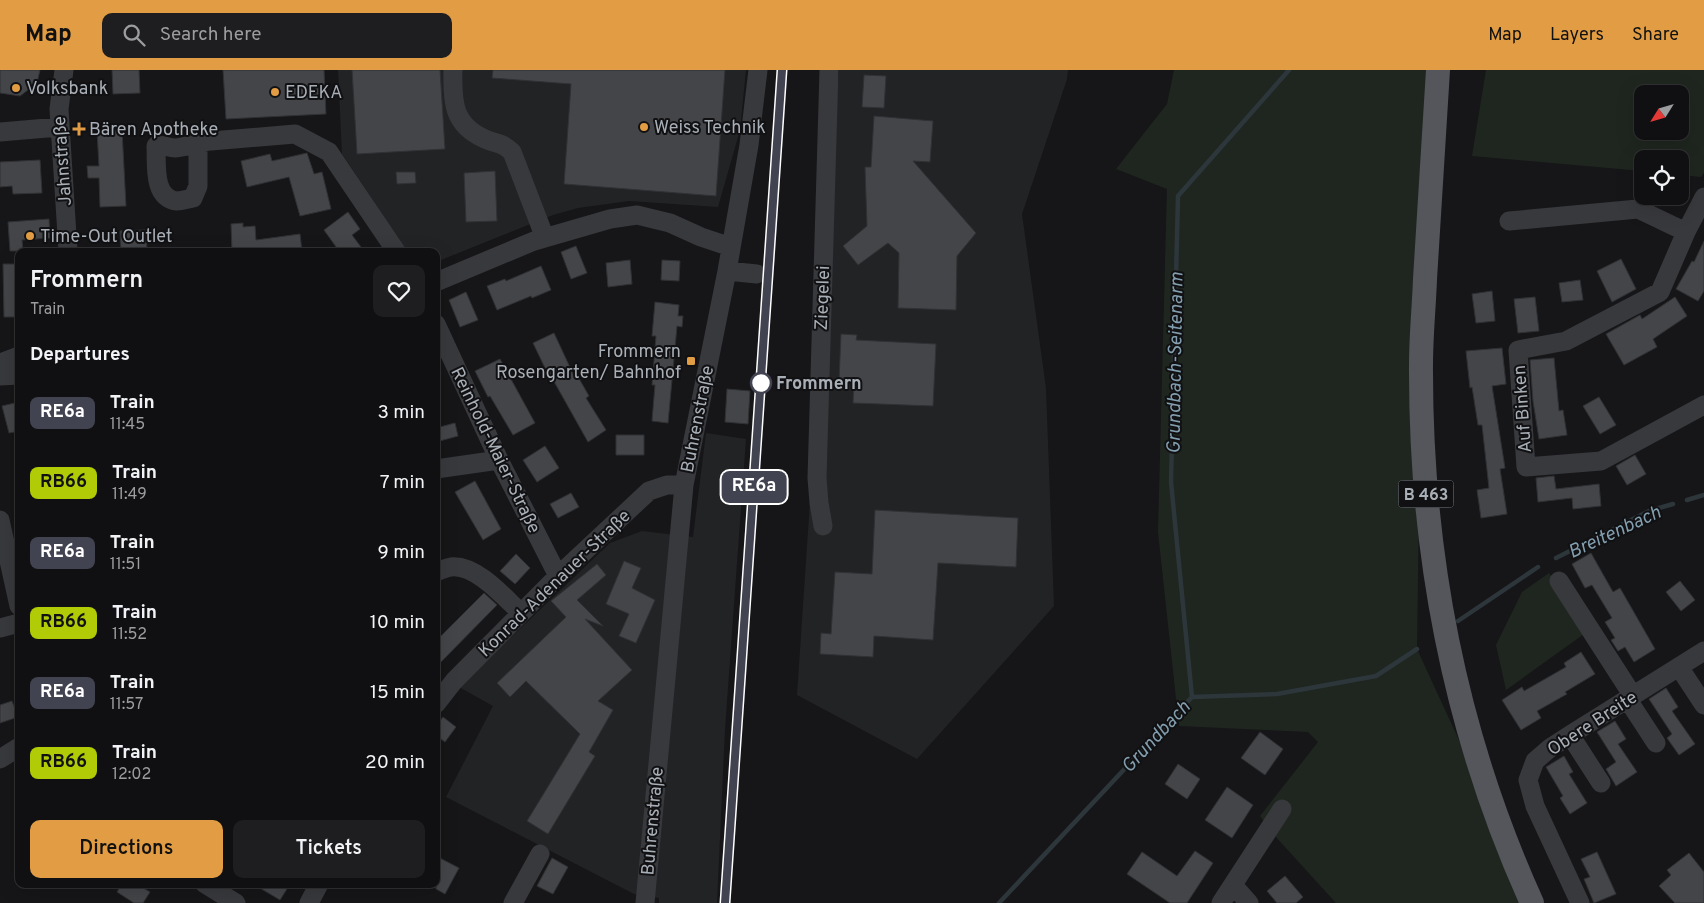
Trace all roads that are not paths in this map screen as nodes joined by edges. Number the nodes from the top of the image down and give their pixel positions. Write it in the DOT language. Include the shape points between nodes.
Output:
graph roads {
  1 [pos="64,70"];
  2 [pos="453,70"];
  3 [pos="758,70"];
  4 [pos="829,70"];
  5 [pos="1438,70"];
  6 [pos="59,127"];
  7 [pos="0,132"];
  8 [pos="198,142"];
  9 [pos="1703,202"];
  10 [pos="1509,221"];
  11 [pos="1686,232"];
  12 [pos="545,238"];
  13 [pos="731,247"];
  14 [pos="68,248"];
  15 [pos="394,248"];
  16 [pos="727,270"];
  17 [pos="756,274"];
  18 [pos="440,280"];
  19 [pos="440,333"];
  20 [pos="15,357"];
  21 [pos="0,363"];
  22 [pos="15,374"];
  23 [pos="0,376"];
  24 [pos="1704,405"];
  25 [pos="499,460"];
  26 [pos="440,469"];
  27 [pos="684,485"];
  28 [pos="0,520"];
  29 [pos="823,526"];
  30 [pos="440,571"];
  31 [pos="558,576"];
  32 [pos="1559,581"];
  33 [pos="15,588"];
  34 [pos="521,613"];
  35 [pos="15,624"];
  36 [pos="0,628"];
  37 [pos="1704,651"];
  38 [pos="1679,667"];
  39 [pos="1631,698"];
  40 [pos="440,699"];
  41 [pos="1704,705"];
  42 [pos="1570,735"];
  43 [pos="1656,743"];
  44 [pos="15,750"];
  45 [pos="0,759"];
  46 [pos="1601,783"];
  47 [pos="1282,809"];
  48 [pos="540,854"];
  49 [pos="1233,885"];
  50 [pos="212,888"];
  51 [pos="317,888"];
  52 [pos="236,903"];
  53 [pos="309,903"];
  54 [pos="513,903"];
  55 [pos="645,903"];
  56 [pos="1221,903"];
  57 [pos="1249,903"];
  58 [pos="1532,903"];
  59 [pos="1580,903"];
  1 -- 6 [label="street, Jahnstraße"];
  2 -- 12 [label="street" via="452,92 460,121 468,131 503,143 512,152"];
  3 -- 13 [label="street, Buhrenstraße"];
  4 -- 29 [label="street, Ziegelei" via="817,478"];
  5 -- 58 [label="main road, B 463" via="1421,362 1422,448 1428,530 1450,658 1470,736"];
  6 -- 7 [label="street"];
  6 -- 14 [label="street, Jahnstraße"];
  8 -- 15 [label="street" via="295,134 329,152"];
  9 -- 11 [label="street, Auf Binken"];
  10 -- 11 [label="street" via="1638,209"];
  11 -- 24 [label="street, Auf Binken" via="1660,292 1566,341 1518,350 1526,467 1601,461"];
  12 -- 13 [label="street" via="610,219 637,215 670,223"];
  12 -- 18 [label="street"];
  13 -- 16 [label="street, Buhrenstraße"];
  16 -- 17 [label="street"];
  16 -- 27 [label="street, Buhrenstraße"];
  19 -- 25 [label="street, Reinhold-Maier-Straße"];
  20 -- 21 [label="street"];
  22 -- 23 [label="street"];
  25 -- 26 [label="street"];
  25 -- 31 [label="street, Reinhold-Maier-Straße"];
  27 -- 31 [label="street, Konrad-Adenauer-Straße" via="667,485 650,491"];
  27 -- 55 [label="street, Buhrenstraße"];
  28 -- 33 [label="street"];
  30 -- 34 [label="street" via="452,567 464,569 491,584"];
  31 -- 34 [label="street, Konrad-Adenauer-Straße"];
  32 -- 39 [label="street"];
  34 -- 40 [label="street, Konrad-Adenauer-Straße"];
  35 -- 36 [label="street"];
  37 -- 38 [label="street, Obere Breite"];
  38 -- 39 [label="street, Obere Breite"];
  38 -- 41 [label="street"];
  39 -- 42 [label="street, Obere Breite"];
  39 -- 43 [label="street"];
  42 -- 46 [label="street"];
  42 -- 59 [label="street, Obere Breite" via="1535,762 1528,780 1535,806"];
  44 -- 45 [label="street"];
  47 -- 49 [label="street"];
  48 -- 54 [label="street"];
  49 -- 56 [label="street"];
  49 -- 57 [label="street"];
  50 -- 52 [label="street"];
  51 -- 53 [label="street"];
}
